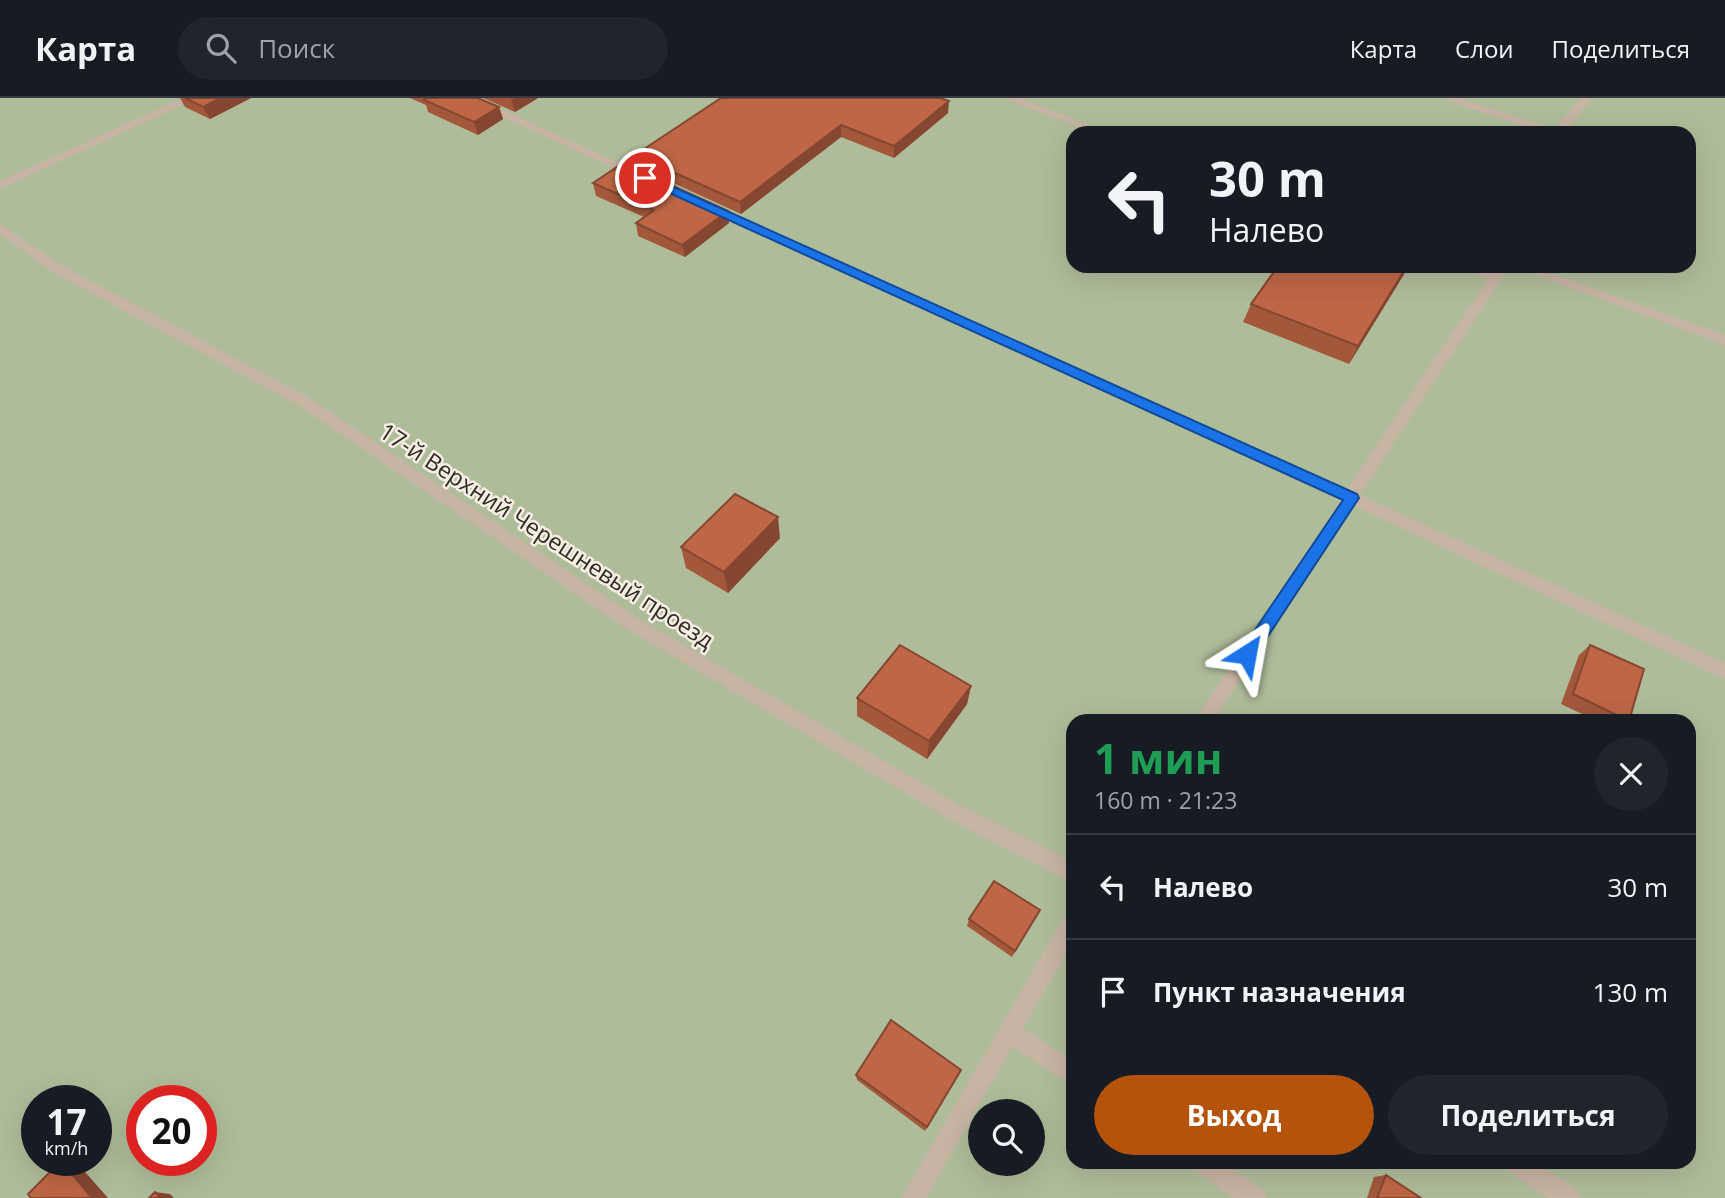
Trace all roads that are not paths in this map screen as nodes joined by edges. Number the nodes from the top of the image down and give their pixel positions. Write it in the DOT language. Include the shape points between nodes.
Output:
graph roads {
  1 [pos="192,98"];
  2 [pos="468,98"];
  3 [pos="1010,98"];
  4 [pos="1447,98"];
  5 [pos="1587,98"];
  6 [pos="1084,126"];
  7 [pos="1534,126"];
  8 [pos="1562,126"];
  9 [pos="0,184"];
  10 [pos="657,184"];
  11 [pos="695,201"];
  12 [pos="0,228"];
  13 [pos="1499,273"];
  14 [pos="1538,273"];
  15 [pos="1725,340"];
  16 [pos="1352,498"];
  17 [pos="1725,671"];
  18 [pos="1208,714"];
  19 [pos="1066,869"];
  20 [pos="1066,932"];
  21 [pos="1009,1032"];
  22 [pos="1066,1070"];
  23 [pos="1212,1169"];
  24 [pos="1526,1169"];
  25 [pos="913,1198"];
  26 [pos="1255,1198"];
  27 [pos="1569,1198"];
  1 -- 9 [label="lane"];
  2 -- 10 [label="lane"];
  3 -- 6 [label="lane"];
  4 -- 7 [label="lane"];
  5 -- 8 [label="lane"];
  11 -- 16 [label="lane"];
  12 -- 19 [label="lane, 17-й Верхний Черешневый проезд" via="56,268 303,401 634,624 958,814"];
  13 -- 16 [label="lane"];
  14 -- 15 [label="lane"];
  16 -- 17 [label="lane"];
  16 -- 18 [label="lane"];
  20 -- 21 [label="lane"];
  21 -- 22 [label="lane"];
  21 -- 25 [label="lane"];
  23 -- 26 [label="lane"];
  24 -- 27 [label="lane"];
}
